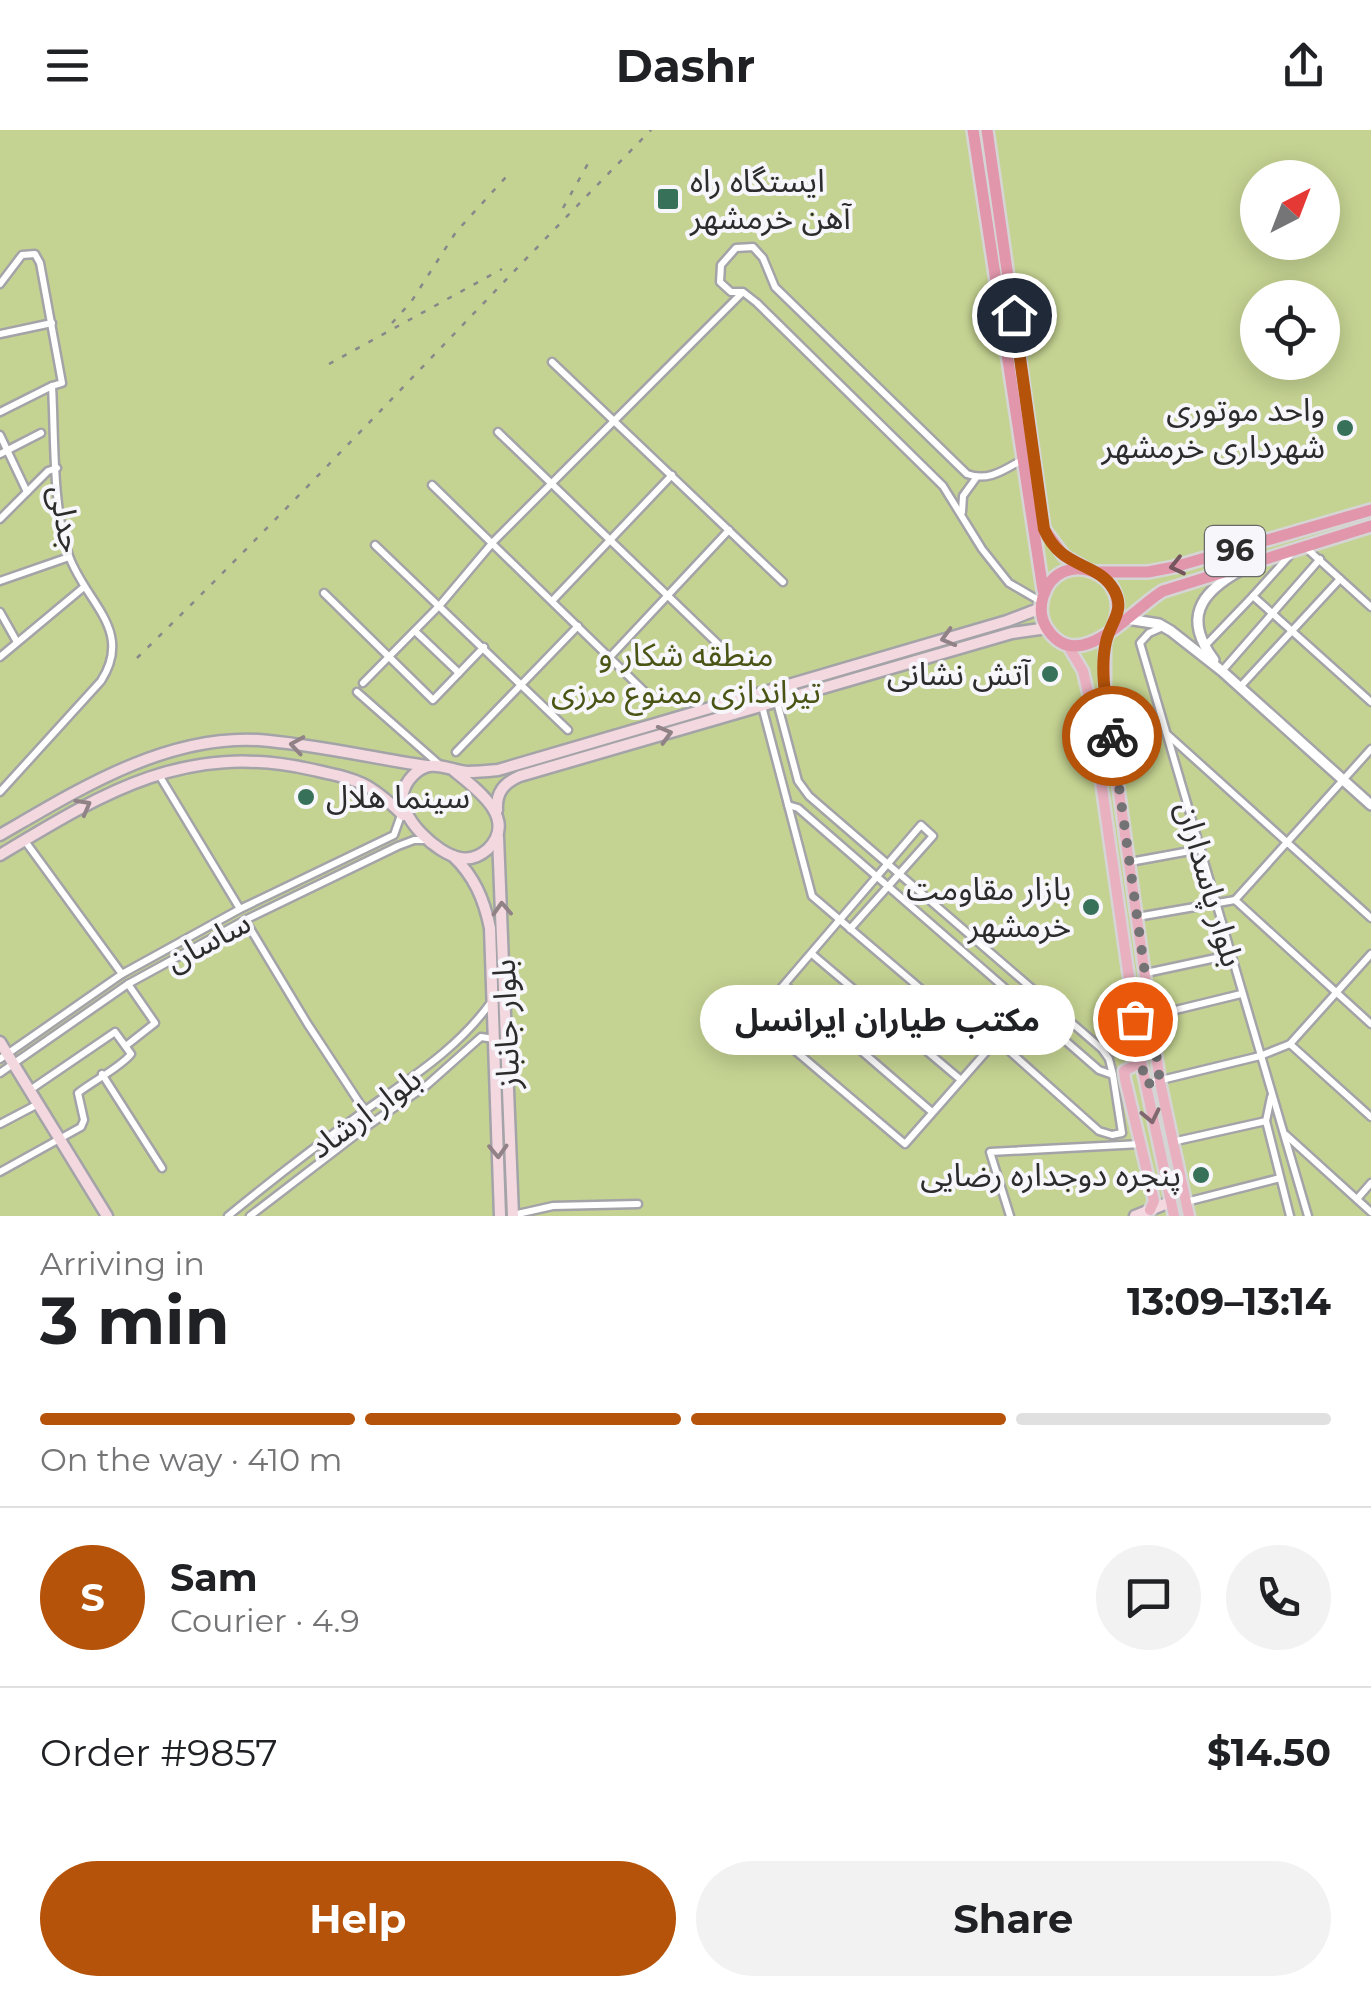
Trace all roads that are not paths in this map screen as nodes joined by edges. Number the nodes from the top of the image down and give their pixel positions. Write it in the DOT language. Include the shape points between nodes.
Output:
graph roads {
  1 [pos="974,130"];
  2 [pos="987,130"];
  3 [pos="0,284"];
  4 [pos="743,292"];
  5 [pos="52,323"];
  6 [pos="0,334"];
  7 [pos="552,362"];
  8 [pos="52,386"];
  9 [pos="0,412"];
  10 [pos="616,423"];
  11 [pos="498,432"];
  12 [pos="41,433"];
  13 [pos="0,434"];
  14 [pos="4,452"];
  15 [pos="1022,460"];
  16 [pos="56,468"];
  17 [pos="672,476"];
  18 [pos="976,478"];
  19 [pos="554,484"];
  20 [pos="432,485"];
  21 [pos="27,492"];
  22 [pos="1371,510"];
  23 [pos="962,513"];
  24 [pos="0,519"];
  25 [pos="1371,526"];
  26 [pos="729,530"];
  27 [pos="610,540"];
  28 [pos="494,541"];
  29 [pos="376,545"];
  30 [pos="1300,547"];
  31 [pos="69,556"];
  32 [pos="1262,559"];
  33 [pos="1320,559"];
  34 [pos="1092,570"];
  35 [pos="1340,579"];
  36 [pos="0,581"];
  37 [pos="783,582"];
  38 [pos="84,587"];
  39 [pos="324,593"];
  40 [pos="668,595"];
  41 [pos="1254,596"];
  42 [pos="553,600"];
  43 [pos="1042,601"];
  44 [pos="440,605"];
  45 [pos="1371,607"];
  46 [pos="0,612"];
  47 [pos="1273,614"];
  48 [pos="1123,619"];
  49 [pos="578,626"];
  50 [pos="1164,626"];
  51 [pos="1047,628"];
  52 [pos="415,630"];
  53 [pos="1110,631"];
  54 [pos="1292,631"];
  55 [pos="17,642"];
  56 [pos="1067,644"];
  57 [pos="720,646"];
  58 [pos="484,647"];
  59 [pos="1204,647"];
  60 [pos="0,657"];
  61 [pos="389,657"];
  62 [pos="610,657"];
  63 [pos="1222,670"];
  64 [pos="459,673"];
  65 [pos="363,682"];
  66 [pos="523,685"];
  67 [pos="1240,688"];
  68 [pos="357,692"];
  69 [pos="648,694"];
  70 [pos="776,702"];
  71 [pos="1371,702"];
  72 [pos="744,704"];
  73 [pos="762,706"];
  74 [pos="784,729"];
  75 [pos="568,730"];
  76 [pos="770,732"];
  77 [pos="1167,734"];
  78 [pos="1371,749"];
  79 [pos="456,752"];
  80 [pos="346,754"];
  81 [pos="428,766"];
  82 [pos="447,768"];
  83 [pos="158,774"];
  84 [pos="340,776"];
  85 [pos="1343,780"];
  86 [pos="0,792"];
  87 [pos="809,796"];
  88 [pos="788,805"];
  89 [pos="1371,806"];
  90 [pos="798,808"];
  91 [pos="401,814"];
  92 [pos="498,816"];
  93 [pos="413,825"];
  94 [pos="498,832"];
  95 [pos="0,835"];
  96 [pos="24,840"];
  97 [pos="432,840"];
  98 [pos="1287,842"];
  99 [pos="1201,849"];
  100 [pos="0,855"];
  101 [pos="452,856"];
  102 [pos="1130,862"];
  103 [pos="886,865"];
  104 [pos="876,876"];
  105 [pos="898,876"];
  106 [pos="889,886"];
  107 [pos="1234,900"];
  108 [pos="1215,903"];
  109 [pos="240,910"];
  110 [pos="1137,917"];
  111 [pos="1371,918"];
  112 [pos="245,920"];
  113 [pos="840,921"];
  114 [pos="850,930"];
  115 [pos="971,938"];
  116 [pos="961,949"];
  117 [pos="812,954"];
  118 [pos="1371,954"];
  119 [pos="1230,955"];
  120 [pos="1146,973"];
  121 [pos="122,974"];
  122 [pos="128,984"];
  123 [pos="786,985"];
  124 [pos="1336,992"];
  125 [pos="1038,994"];
  126 [pos="1242,994"];
  127 [pos="492,1000"];
  128 [pos="1027,1006"];
  129 [pos="1151,1016"];
  130 [pos="1371,1024"];
  131 [pos="494,1039"];
  132 [pos="996,1040"];
  133 [pos="0,1042"];
  134 [pos="1290,1044"];
  135 [pos="126,1046"];
  136 [pos="990,1048"];
  137 [pos="1260,1056"];
  138 [pos="8,1060"];
  139 [pos="1141,1062"];
  140 [pos="0,1073"];
  141 [pos="102,1074"];
  142 [pos="1113,1075"];
  143 [pos="960,1080"];
  144 [pos="1160,1082"];
  145 [pos="1145,1084"];
  146 [pos="30,1090"];
  147 [pos="1272,1095"];
  148 [pos="38,1104"];
  149 [pos="363,1112"];
  150 [pos="932,1112"];
  151 [pos="1371,1117"];
  152 [pos="1266,1121"];
  153 [pos="372,1122"];
  154 [pos="0,1124"];
  155 [pos="1285,1134"];
  156 [pos="60,1140"];
  157 [pos="1172,1142"];
  158 [pos="1140,1144"];
  159 [pos="162,1168"];
  160 [pos="0,1172"];
  161 [pos="1280,1178"];
  162 [pos="1371,1183"];
  163 [pos="1356,1199"];
  164 [pos="1170,1202"];
  165 [pos="1186,1202"];
  166 [pos="638,1204"];
  167 [pos="1150,1210"];
  168 [pos="1371,1212"];
  169 [pos="513,1215"];
  170 [pos="107,1216"];
  171 [pos="228,1216"];
  172 [pos="250,1216"];
  173 [pos="500,1216"];
  174 [pos="1010,1216"];
  175 [pos="1135,1216"];
  176 [pos="1174,1216"];
  177 [pos="1189,1216"];
  178 [pos="1290,1216"];
  179 [pos="1308,1216"];
  1 -- 15 [label="highway"];
  2 -- 34 [label="highway" via="1044,529 1064,556"];
  3 -- 5 [label="street, جدلی" via="22,256 35,254"];
  4 -- 10 [label="street"];
  4 -- 18 [label="street" via="730,292 718,272 736,248 754,247 775,287"];
  4 -- 23 [label="street" via="943,486"];
  5 -- 6 [label="street"];
  5 -- 8 [label="street, جدلی" via="62,383"];
  7 -- 10 [label="street"];
  8 -- 9 [label="street"];
  8 -- 16 [label="street, جدلی"];
  10 -- 17 [label="street"];
  10 -- 19 [label="street"];
  11 -- 19 [label="street"];
  12 -- 14 [label="street"];
  13 -- 14 [label="street"];
  14 -- 21 [label="street"];
  15 -- 18 [label="street"];
  15 -- 43 [label="highway"];
  16 -- 21 [label="street"];
  16 -- 31 [label="street, جدلی"];
  17 -- 26 [label="street"];
  17 -- 27 [label="street"];
  18 -- 23 [label="street"];
  19 -- 27 [label="street"];
  19 -- 28 [label="street"];
  20 -- 28 [label="street"];
  21 -- 24 [label="street"];
  22 -- 34 [label="highway, 96, one-way" via="1174,568"];
  23 -- 43 [label="street" via="1009,583"];
  25 -- 30 [label="highway, 96"];
  26 -- 37 [label="street"];
  26 -- 40 [label="street"];
  27 -- 40 [label="street"];
  27 -- 42 [label="street"];
  28 -- 42 [label="street"];
  28 -- 44 [label="street"];
  29 -- 44 [label="street"];
  30 -- 32 [label="highway, 96"];
  30 -- 33 [label="street"];
  30 -- 41 [label="street"];
  31 -- 36 [label="street"];
  31 -- 38 [label="street, جدلی"];
  32 -- 48 [label="highway, 96" via="1162,591"];
  32 -- 59 [label="street" via="1205,597 1197,616"];
  33 -- 35 [label="street"];
  33 -- 47 [label="street"];
  34 -- 43 [label="highway, 96" via="1056,576"];
  34 -- 53 [label="highway" via="1117,597"];
  35 -- 45 [label="street"];
  35 -- 54 [label="street"];
  38 -- 55 [label="street"];
  38 -- 86 [label="street, جدلی" via="114,644 112,663"];
  39 -- 61 [label="street"];
  40 -- 57 [label="street"];
  40 -- 62 [label="street"];
  41 -- 47 [label="street"];
  41 -- 59 [label="street"];
  42 -- 49 [label="street"];
  43 -- 51 [label="highway"];
  43 -- 72 [label="main road, one-way" via="1008,620"];
  44 -- 52 [label="street"];
  44 -- 58 [label="street"];
  46 -- 55 [label="street"];
  47 -- 54 [label="street"];
  47 -- 63 [label="street"];
  48 -- 50 [label="street"];
  48 -- 53 [label="highway, 96"];
  49 -- 62 [label="street"];
  49 -- 66 [label="street"];
  50 -- 63 [label="street"];
  50 -- 77 [label="street, بلوار پاسداران" via="1140,643"];
  51 -- 56 [label="highway"];
  51 -- 70 [label="main road"];
  52 -- 61 [label="street"];
  52 -- 64 [label="street"];
  53 -- 56 [label="highway, 96" via="1093,644"];
  53 -- 102 [label="main road" via="1105,693"];
  54 -- 67 [label="street"];
  54 -- 71 [label="street"];
  55 -- 60 [label="street"];
  56 -- 139 [label="main road" via="1090,697"];
  58 -- 64 [label="street"];
  58 -- 66 [label="street"];
  59 -- 63 [label="street"];
  61 -- 64 [label="street" via="433,700"];
  61 -- 65 [label="street"];
  62 -- 69 [label="street"];
  63 -- 67 [label="street"];
  66 -- 75 [label="street"];
  66 -- 79 [label="street"];
  67 -- 85 [label="street"];
  68 -- 82 [label="street"];
  70 -- 73 [label="main road"];
  70 -- 74 [label="street"];
  72 -- 73 [label="main road"];
  72 -- 82 [label="main road" via="498,770"];
  92 -- 72 [label="main road, one-way" via="500,790 520,776"];
  73 -- 76 [label="street"];
  74 -- 76 [label="street"];
  74 -- 87 [label="street" via="798,781"];
  76 -- 88 [label="street"];
  77 -- 98 [label="street"];
  77 -- 99 [label="street, بلوار پاسداران"];
  78 -- 85 [label="street"];
  80 -- 81 [label="main road"];
  80 -- 84 [label="main road"];
  80 -- 95 [label="main road, one-way" via="254,740 180,750 102,778"];
  81 -- 82 [label="main road"];
  81 -- 93 [label="main road" via="410,778 402,796"];
  82 -- 92 [label="main road"];
  83 -- 84 [label="main road" via="249,761"];
  96 -- 83 [label="main road, one-way"];
  83 -- 109 [label="street"];
  84 -- 91 [label="main road" via="371,786"];
  85 -- 89 [label="street"];
  85 -- 98 [label="street"];
  87 -- 90 [label="street"];
  87 -- 103 [label="street"];
  88 -- 90 [label="street"];
  88 -- 113 [label="street" via="812,896"];
  90 -- 104 [label="street"];
  91 -- 93 [label="main road"];
  91 -- 109 [label="street, ساسان" via="394,835"];
  92 -- 94 [label="main road"];
  93 -- 97 [label="main road"];
  94 -- 101 [label="main road" via="478,856"];
  169 -- 94 [label="main road, بلوار جانباز, one-way"];
  96 -- 100 [label="main road"];
  96 -- 121 [label="street"];
  97 -- 101 [label="main road"];
  97 -- 112 [label="street, ساسان" via="398,846"];
  98 -- 107 [label="street"];
  98 -- 111 [label="street"];
  99 -- 102 [label="street"];
  99 -- 108 [label="street, بلوار پاسداران"];
  101 -- 127 [label="main road, بلوار جانباز" via="471,876 487,911"];
  102 -- 110 [label="main road"];
  103 -- 104 [label="street"];
  103 -- 105 [label="street"];
  103 -- 105 [label="street" via="921,826 933,836"];
  104 -- 106 [label="street"];
  104 -- 113 [label="street"];
  105 -- 106 [label="street"];
  105 -- 115 [label="street"];
  106 -- 114 [label="street"];
  106 -- 116 [label="street"];
  107 -- 108 [label="street"];
  107 -- 124 [label="street"];
  108 -- 110 [label="street"];
  108 -- 119 [label="street, بلوار پاسداران"];
  109 -- 121 [label="street, ساسان"];
  110 -- 120 [label="main road"];
  112 -- 122 [label="street, ساسان"];
  112 -- 149 [label="street"];
  113 -- 114 [label="street"];
  113 -- 117 [label="street"];
  114 -- 136 [label="street"];
  115 -- 116 [label="street"];
  115 -- 125 [label="street"];
  116 -- 128 [label="street"];
  117 -- 123 [label="street"];
  117 -- 143 [label="street"];
  118 -- 124 [label="street"];
  119 -- 120 [label="street"];
  119 -- 126 [label="street, بلوار پاسداران"];
  120 -- 129 [label="main road"];
  121 -- 138 [label="street, ساسان"];
  122 -- 135 [label="street" via="155,1023"];
  122 -- 138 [label="street, ساسان"];
  123 -- 150 [label="street"];
  123 -- 150 [label="street" via="758,1015 765,1025 906,1144"];
  124 -- 130 [label="street"];
  124 -- 134 [label="street"];
  125 -- 128 [label="street"];
  125 -- 142 [label="street" via="1102,1049"];
  126 -- 129 [label="street"];
  126 -- 137 [label="street, بلوار پاسداران"];
  127 -- 131 [label="main road, بلوار جانباز"];
  127 -- 149 [label="street, بلوار ارشاد" via="450,1049"];
  128 -- 132 [label="street"];
  128 -- 142 [label="street"];
  129 -- 144 [label="main road"];
  131 -- 153 [label="street, بلوار ارشاد" via="480,1038 427,1086"];
  131 -- 173 [label="main road, بلوار جانباز, one-way"];
  132 -- 136 [label="street"];
  132 -- 142 [label="street" via="1099,1131 1112,1135 1122,1132"];
  133 -- 138 [label="main road"];
  134 -- 137 [label="street"];
  134 -- 151 [label="street"];
  135 -- 141 [label="street" via="129,1060"];
  135 -- 146 [label="street" via="115,1032"];
  136 -- 143 [label="street"];
  137 -- 144 [label="street"];
  137 -- 147 [label="street, بلوار پاسداران"];
  138 -- 140 [label="street, ساسان"];
  138 -- 146 [label="main road"];
  139 -- 145 [label="main road"];
  139 -- 158 [label="main road" via="1124,1071"];
  141 -- 156 [label="street" via="76,1096 84,1124"];
  141 -- 159 [label="street"];
  143 -- 150 [label="street"];
  144 -- 145 [label="street"];
  144 -- 157 [label="main road"];
  145 -- 164 [label="main road, one-way"];
  146 -- 148 [label="main road"];
  147 -- 152 [label="street"];
  147 -- 155 [label="street, بلوار پاسداران"];
  148 -- 154 [label="street"];
  148 -- 156 [label="main road"];
  149 -- 153 [label="street"];
  149 -- 171 [label="street, بلوار ارشاد"];
  152 -- 157 [label="street"];
  152 -- 161 [label="street"];
  153 -- 172 [label="street, بلوار ارشاد"];
  155 -- 163 [label="street"];
  155 -- 179 [label="street, بلوار پاسداران"];
  156 -- 160 [label="street"];
  156 -- 170 [label="main road"];
  157 -- 165 [label="main road"];
  158 -- 167 [label="main road" via="1154,1201"];
  158 -- 174 [label="street" via="990,1152"];
  161 -- 165 [label="street"];
  161 -- 178 [label="street"];
  162 -- 163 [label="street"];
  163 -- 168 [label="street"];
  164 -- 167 [label="main road"];
  164 -- 176 [label="main road"];
  165 -- 177 [label="main road"];
  166 -- 169 [label="street" via="553,1206"];
  167 -- 175 [label="main road"];
}
